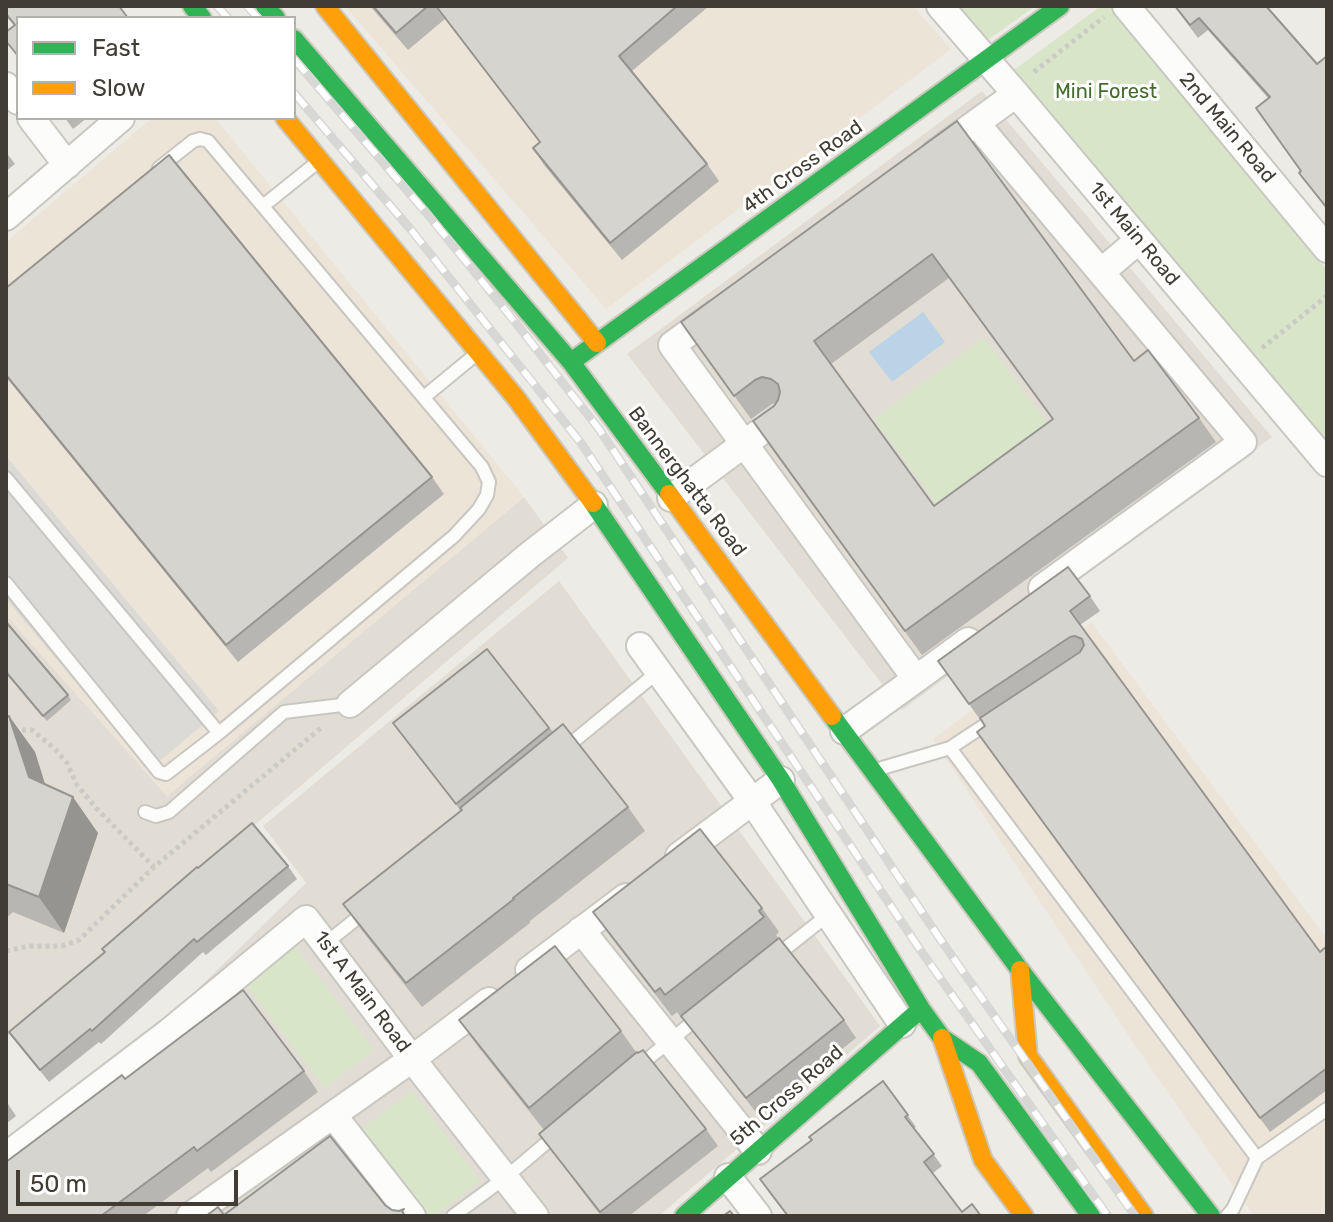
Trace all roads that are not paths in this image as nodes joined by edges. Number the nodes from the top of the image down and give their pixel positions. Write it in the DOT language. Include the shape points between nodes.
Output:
graph roads {
  1 [pos="325,6"];
  2 [pos="940,6"];
  3 [pos="1060,6"];
  4 [pos="1116,12"];
  5 [pos="296,41"];
  6 [pos="987,59"];
  7 [pos="1016,94"];
  8 [pos="33,120"];
  9 [pos="119,120"];
  10 [pos="287,120"];
  11 [pos="976,123"];
  12 [pos="320,160"];
  13 [pos="67,165"];
  14 [pos="912,169"];
  15 [pos="148,178"];
  16 [pos="263,206"];
  17 [pos="6,217"];
  18 [pos="1139,240"];
  19 [pos="1327,249"];
  20 [pos="1101,272"];
  21 [pos="735,299"];
  22 [pos="597,343"];
  23 [pos="478,353"];
  24 [pos="571,362"];
  25 [pos="424,397"];
  26 [pos="781,417"];
  27 [pos="744,444"];
  28 [pos="1327,463"];
  29 [pos="6,478"];
  30 [pos="671,498"];
  31 [pos="594,505"];
  32 [pos="6,583"];
  33 [pos="1017,606"];
  34 [pos="992,624"];
  35 [pos="640,646"];
  36 [pos="659,671"];
  37 [pos="916,679"];
  38 [pos="350,704"];
  39 [pos="1011,708"];
  40 [pos="844,731"];
  41 [pos="219,733"];
  42 [pos="950,748"];
  43 [pos="548,762"];
  44 [pos="874,771"];
  45 [pos="781,780"];
  46 [pos="752,801"];
  47 [pos="145,812"];
  48 [pos="375,904"];
  49 [pos="828,915"];
  50 [pos="581,930"];
  51 [pos="325,944"];
  52 [pos="768,963"];
  53 [pos="1020,970"];
  54 [pos="707,1011"];
  55 [pos="911,1016"];
  56 [pos="942,1038"];
  57 [pos="670,1040"];
  58 [pos="412,1059"];
  59 [pos="623,1079"];
  60 [pos="1327,1109"];
  61 [pos="333,1115"];
  62 [pos="564,1128"];
  63 [pos="758,1151"];
  64 [pos="6,1156"];
  65 [pos="1257,1158"];
  66 [pos="506,1177"];
  67 [pos="728,1177"];
  68 [pos="224,1207"];
  69 [pos="190,1216"];
  70 [pos="412,1216"];
  71 [pos="453,1216"];
  72 [pos="535,1216"];
  73 [pos="684,1216"];
  74 [pos="758,1216"];
  75 [pos="1024,1216"];
  76 [pos="1091,1216"];
  77 [pos="1144,1216"];
  78 [pos="1211,1216"];
  79 [pos="1227,1216"];
  1 -- 22 [label="main road"];
  2 -- 6 [label="street, 1st Main Road"];
  3 -- 6 [label="main road, 4th Cross Road"];
  4 -- 19 [label="street, 2nd Main Road"];
  5 -- 24 [label="main road, Bannerghatta Road"];
  6 -- 7 [label="street, 1st Main Road"];
  6 -- 22 [label="main road, 4th Cross Road"];
  7 -- 11 [label="street"];
  7 -- 18 [label="street, 1st Main Road"];
  8 -- 13 [label="street"];
  9 -- 13 [label="street"];
  10 -- 12 [label="main road"];
  11 -- 14 [label="street"];
  11 -- 20 [label="street"];
  12 -- 16 [label="lane"];
  12 -- 23 [label="main road"];
  13 -- 17 [label="street"];
  15 -- 16 [label="lane" via="200,139 208,141"];
  16 -- 25 [label="lane"];
  18 -- 20 [label="street"];
  18 -- 28 [label="street, 1st Main Road" via="1253,355"];
  20 -- 33 [label="street" via="1243,442"];
  21 -- 27 [label="street" via="672,345"];
  22 -- 24 [label="main road, 4th Cross Road"];
  23 -- 25 [label="lane"];
  23 -- 31 [label="main road"];
  24 -- 30 [label="main road, Bannerghatta Road"];
  25 -- 41 [label="lane" via="486,474 487,495 479,509 454,536"];
  26 -- 27 [label="street"];
  27 -- 30 [label="street"];
  27 -- 37 [label="street"];
  29 -- 41 [label="lane"];
  30 -- 40 [label="main road, Bannerghatta Road"];
  31 -- 38 [label="street"];
  31 -- 45 [label="main road"];
  32 -- 41 [label="lane" via="159,772 169,774"];
  34 -- 37 [label="street"];
  35 -- 36 [label="street"];
  36 -- 43 [label="lane"];
  36 -- 46 [label="street"];
  37 -- 40 [label="street"];
  38 -- 47 [label="lane" via="284,712 169,812"];
  39 -- 42 [label="lane"];
  40 -- 44 [label="main road, Bannerghatta Road"];
  42 -- 44 [label="lane"];
  42 -- 65 [label="lane"];
  44 -- 53 [label="main road, Bannerghatta Road"];
  45 -- 46 [label="street"];
  45 -- 55 [label="main road"];
  46 -- 49 [label="street"];
  46 -- 50 [label="street"];
  48 -- 51 [label="lane"];
  49 -- 52 [label="lane"];
  49 -- 55 [label="street"];
  50 -- 57 [label="street"];
  50 -- 58 [label="street"];
  51 -- 58 [label="street, 1st A Main Road"];
  51 -- 64 [label="street, 1st A Main Road" via="306,919"];
  53 -- 77 [label="main road" via="1028,1056"];
  53 -- 78 [label="main road, Bannerghatta Road"];
  54 -- 57 [label="lane"];
  55 -- 56 [label="main road"];
  55 -- 63 [label="main road, 5th Cross Road"];
  56 -- 75 [label="main road" via="983,1160"];
  56 -- 76 [label="main road" via="979,1063"];
  57 -- 59 [label="lane"];
  57 -- 63 [label="street"];
  58 -- 61 [label="street"];
  58 -- 66 [label="street, 1st A Main Road"];
  60 -- 65 [label="lane"];
  61 -- 68 [label="street"];
  61 -- 70 [label="street"];
  62 -- 66 [label="lane"];
  63 -- 67 [label="main road, 5th Cross Road"];
  65 -- 79 [label="lane"];
  66 -- 71 [label="lane"];
  66 -- 72 [label="street, 1st A Main Road"];
  67 -- 73 [label="main road, 5th Cross Road"];
  67 -- 74 [label="street"];
  68 -- 69 [label="street"];
}
